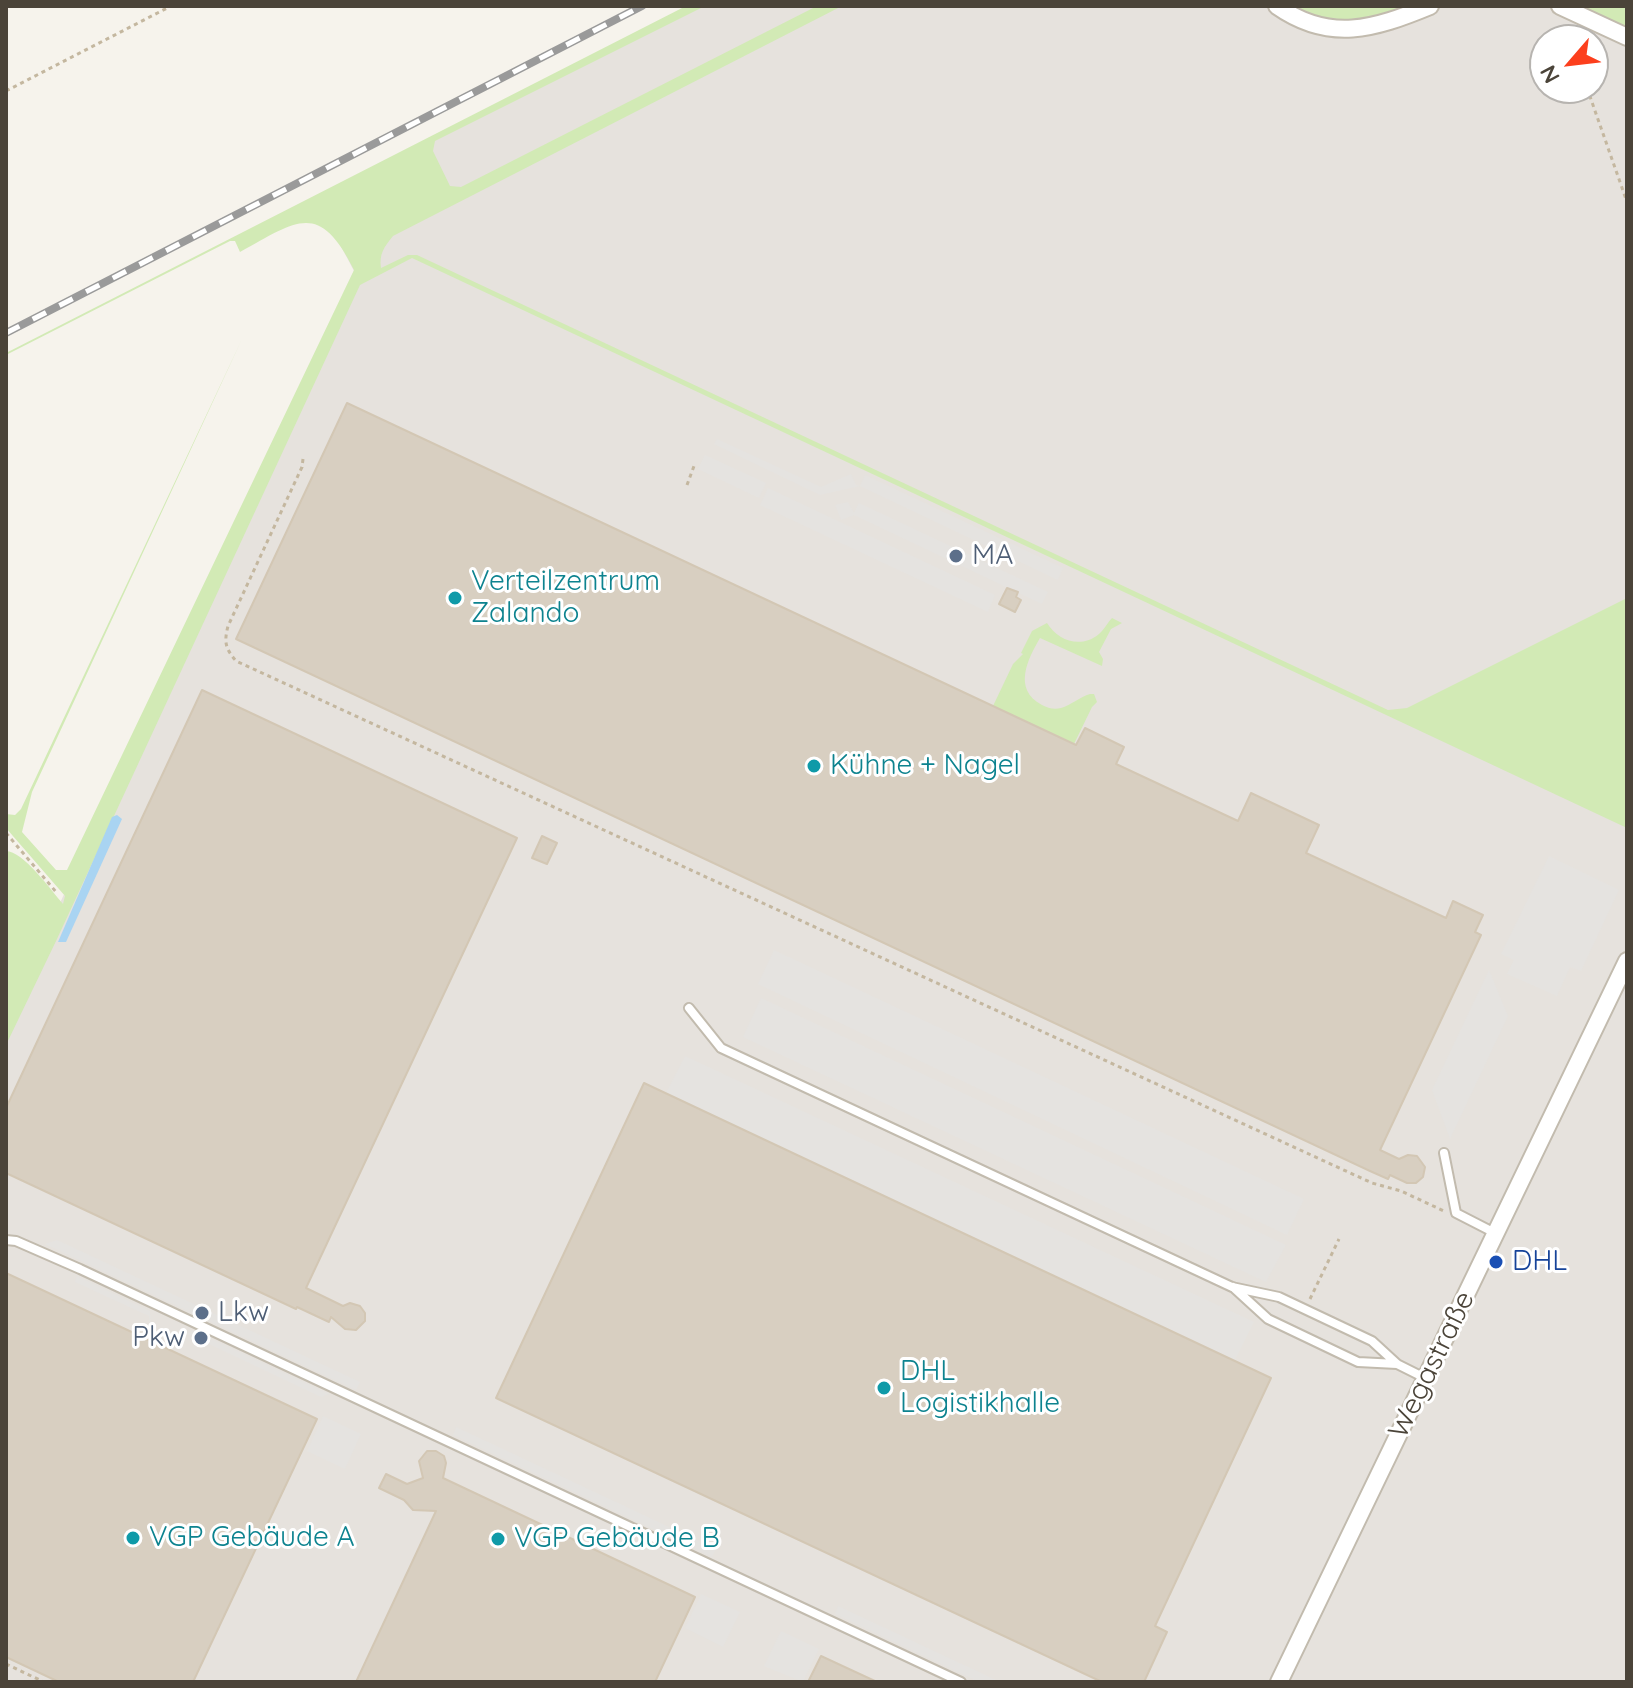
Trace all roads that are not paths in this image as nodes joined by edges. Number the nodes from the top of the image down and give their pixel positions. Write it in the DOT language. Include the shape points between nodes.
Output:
graph roads {
  1 [pos="1277,6"];
  2 [pos="1430,6"];
  3 [pos="1560,6"];
  4 [pos="1627,37"];
  5 [pos="1627,961"];
  6 [pos="689,1008"];
  7 [pos="1444,1153"];
  8 [pos="1495,1233"];
  9 [pos="6,1240"];
  10 [pos="1232,1287"];
  11 [pos="1397,1364"];
  12 [pos="1425,1378"];
  13 [pos="961,1682"];
  14 [pos="1279,1682"];
  1 -- 2 [label="street" via="1307,23 1341,29 1384,24"];
  3 -- 4 [label="street"];
  5 -- 8 [label="street, Wegastraße"];
  6 -- 10 [label="lane" via="721,1048"];
  7 -- 8 [label="lane" via="1456,1213"];
  8 -- 12 [label="street, Wegastraße"];
  9 -- 13 [label="lane" via="95,1276"];
  10 -- 11 [label="lane" via="1279,1297 1372,1341"];
  10 -- 11 [label="lane" via="1268,1319 1358,1362"];
  11 -- 12 [label="lane"];
  12 -- 14 [label="street, Wegastraße"];
}
